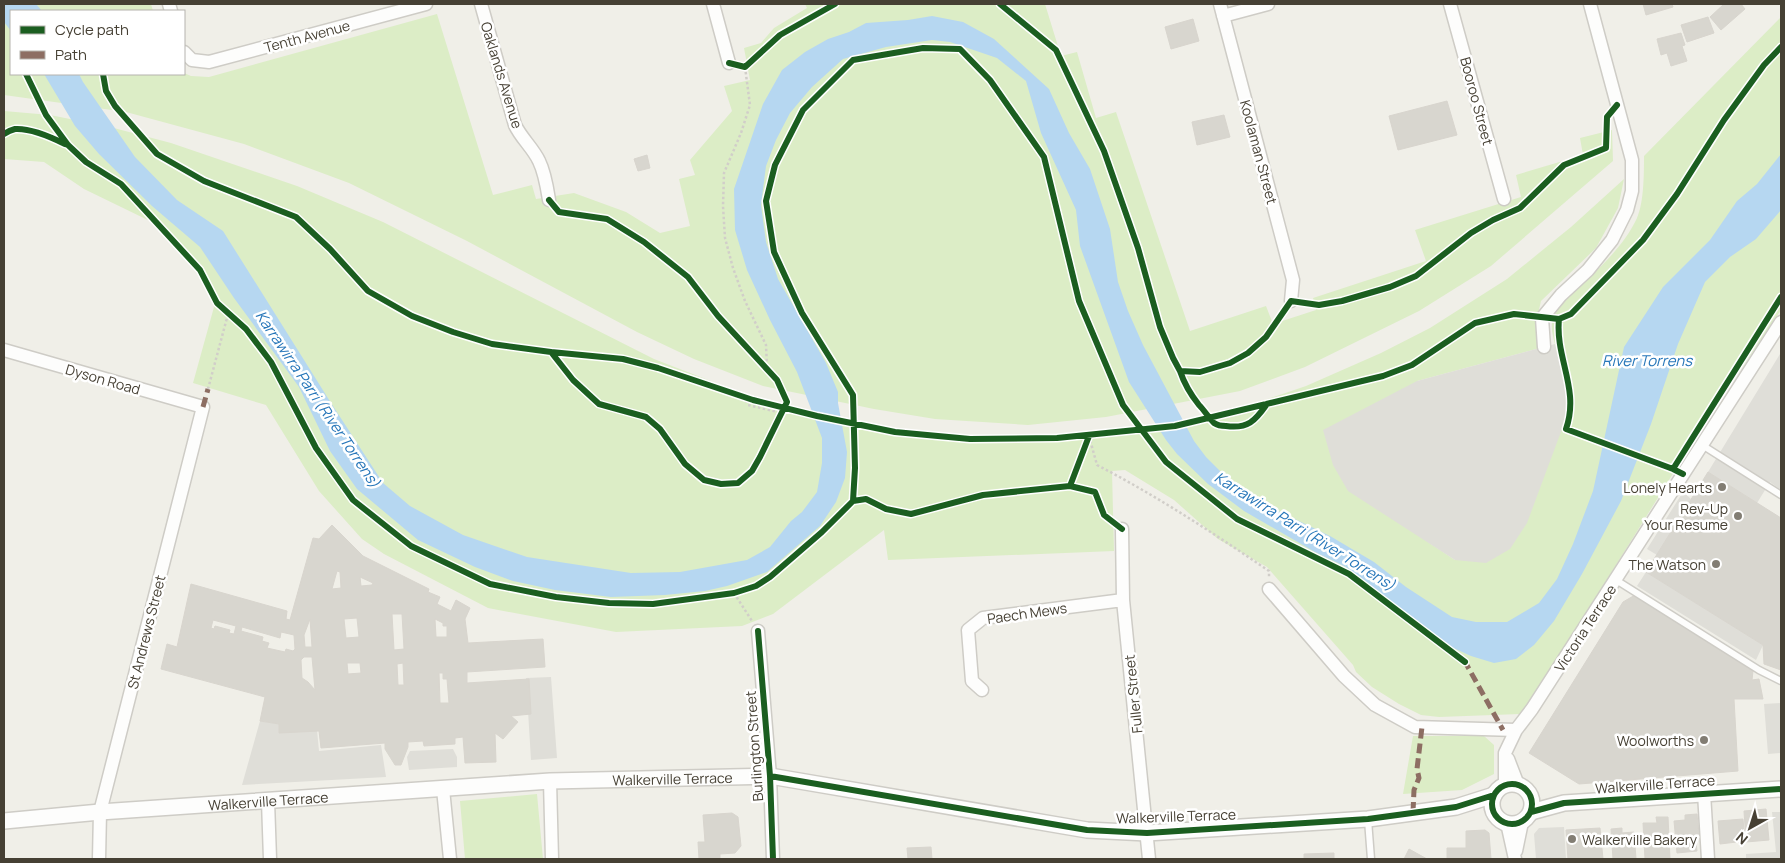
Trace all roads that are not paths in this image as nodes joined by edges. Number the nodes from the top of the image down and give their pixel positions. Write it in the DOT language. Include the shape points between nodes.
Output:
graph roads {
  1 [pos="426,4"];
  2 [pos="481,4"];
  3 [pos="714,4"];
  4 [pos="1268,4"];
  5 [pos="1450,4"];
  6 [pos="1590,4"];
  7 [pos="1222,10"];
  8 [pos="186,54"];
  9 [pos="729,63"];
  10 [pos="1504,199"];
  11 [pos="549,200"];
  12 [pos="1291,302"];
  13 [pos="1781,322"];
  14 [pos="1544,347"];
  15 [pos="4,350"];
  16 [pos="203,407"];
  17 [pos="1702,445"];
  18 [pos="1781,496"];
  19 [pos="1122,530"];
  20 [pos="1616,580"];
  21 [pos="1269,589"];
  22 [pos="1123,600"];
  23 [pos="758,631"];
  24 [pos="1781,682"];
  25 [pos="982,690"];
  26 [pos="1516,730"];
  27 [pos="770,776"];
  28 [pos="550,781"];
  29 [pos="1506,788"];
  30 [pos="443,789"];
  31 [pos="1781,789"];
  32 [pos="1704,793"];
  33 [pos="1530,795"];
  34 [pos="268,801"];
  35 [pos="1564,803"];
  36 [pos="1456,807"];
  37 [pos="100,812"];
  38 [pos="1494,812"];
  39 [pos="1368,819"];
  40 [pos="1520,819"];
  41 [pos="4,821"];
  42 [pos="1147,833"];
  43 [pos="1515,858"];
  44 [pos="99,859"];
  45 [pos="270,859"];
  46 [pos="450,859"];
  47 [pos="552,859"];
  48 [pos="773,859"];
  49 [pos="1149,859"];
  50 [pos="1371,859"];
  51 [pos="1708,859"];
  1 -- 8 [label="street, Tenth Avenue" via="209,62 196,61"];
  2 -- 11 [label="street, Oaklands Avenue" via="515,124 544,172"];
  3 -- 9 [label="street"];
  4 -- 7 [label="street"];
  5 -- 10 [label="street, Booroo Street"];
  6 -- 14 [label="street" via="1632,160 1632,191 1627,210 1612,240 1542,318"];
  7 -- 12 [label="street, Koolaman Street" via="1293,280"];
  13 -- 17 [label="street, Victoria Terrace"];
  15 -- 16 [label="street, Dyson Road"];
  16 -- 37 [label="street, St Andrews Street"];
  17 -- 18 [label="lane"];
  17 -- 20 [label="street, Victoria Terrace"];
  19 -- 22 [label="street, Fuller Street"];
  20 -- 24 [label="lane"];
  20 -- 26 [label="street, Victoria Terrace"];
  21 -- 26 [label="street" via="1344,676 1375,705 1415,727"];
  22 -- 25 [label="street, Paech Mews" via="983,618 968,630 972,680"];
  22 -- 42 [label="street, Fuller Street"];
  23 -- 27 [label="street, Burlington Street"];
  26 -- 29 [label="street, Victoria Terrace" via="1505,752"];
  27 -- 28 [label="street, Walkerville Terrace"];
  27 -- 42 [label="street, Walkerville Terrace" via="1087,830"];
  27 -- 48 [label="street, Burlington Street"];
  28 -- 30 [label="street, Walkerville Terrace"];
  28 -- 47 [label="street"];
  29 -- 33 [label="street" via="1527,790"];
  29 -- 36 [label="street, Walkerville Terrace"];
  29 -- 38 [label="street" via="1492,807"];
  30 -- 34 [label="street, Walkerville Terrace"];
  30 -- 46 [label="street"];
  31 -- 32 [label="street, Walkerville Terrace"];
  32 -- 35 [label="street, Walkerville Terrace"];
  32 -- 51 [label="street"];
  33 -- 35 [label="street, Walkerville Terrace"];
  33 -- 40 [label="street" via="1532,800"];
  34 -- 37 [label="street, Walkerville Terrace"];
  34 -- 45 [label="street"];
  35 -- 40 [label="street, Walkerville Terrace"];
  36 -- 38 [label="street, Walkerville Terrace"];
  36 -- 39 [label="street, Walkerville Terrace"];
  37 -- 41 [label="street, Walkerville Terrace"];
  37 -- 44 [label="street, St Andrews Street"];
  38 -- 40 [label="street" via="1502,821"];
  39 -- 42 [label="street, Walkerville Terrace"];
  39 -- 50 [label="lane"];
  40 -- 43 [label="street"];
  42 -- 49 [label="street, Fuller Street"];
}
